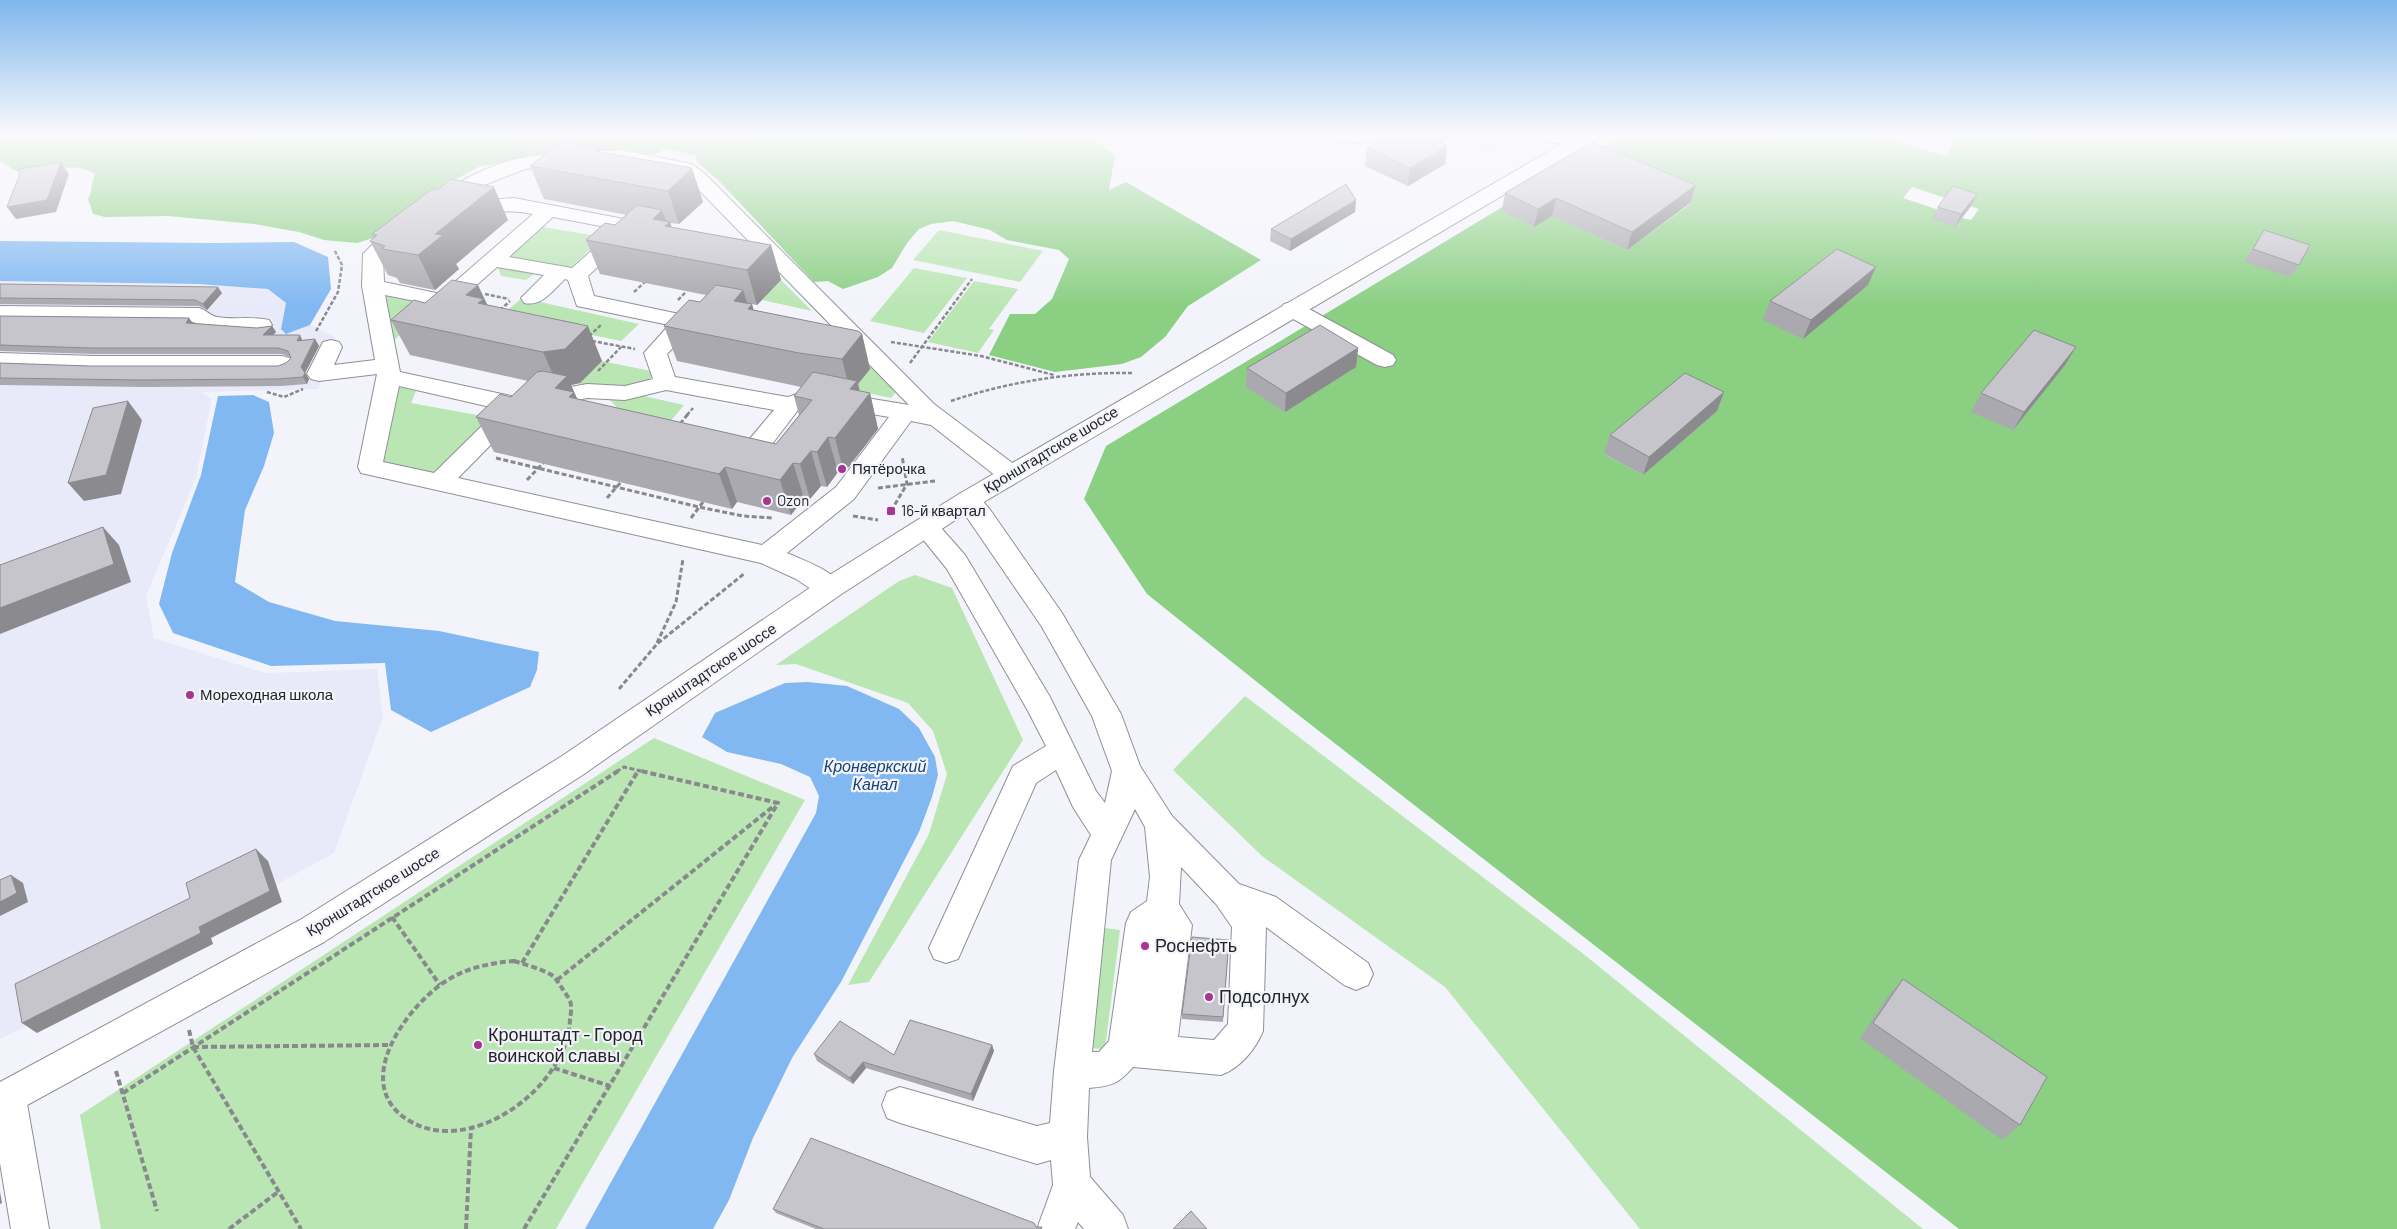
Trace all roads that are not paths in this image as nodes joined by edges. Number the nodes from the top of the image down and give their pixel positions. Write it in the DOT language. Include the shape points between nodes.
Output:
graph roads {
  1 [pos="454,192"];
  2 [pos="529,192"];
  3 [pos="713,192"];
  4 [pos="1475,192"];
  5 [pos="1492,192"];
  6 [pos="443,199"];
  7 [pos="514,204"];
  8 [pos="548,211"];
  9 [pos="630,226"];
  10 [pos="659,230"];
  11 [pos="1420,234"];
  12 [pos="736,243"];
  13 [pos="765,248"];
  14 [pos="493,260"];
  15 [pos="568,274"];
  16 [pos="373,286"];
  17 [pos="532,298"];
  18 [pos="446,301"];
  19 [pos="727,309"];
  20 [pos="1292,309"];
  21 [pos="503,312"];
  22 [pos="0,313"];
  23 [pos="426,319"];
  24 [pos="685,322"];
  25 [pos="814,323"];
  26 [pos="261,325"];
  27 [pos="843,327"];
  28 [pos="406,336"];
  29 [pos="331,347"];
  30 [pos="0,360"];
  31 [pos="1385,360"];
  32 [pos="282,363"];
  33 [pos="388,366"];
  34 [pos="666,383"];
  35 [pos="516,405"];
  36 [pos="790,405"];
  37 [pos="923,413"];
  38 [pos="710,441"];
  39 [pos="1010,474"];
  40 [pos="438,482"];
  41 [pos="968,500"];
  42 [pos="926,527"];
  43 [pos="767,555"];
  44 [pos="830,588"];
  45 [pos="1063,750"];
  46 [pos="1127,771"];
  47 [pos="1161,825"];
  48 [pos="1108,834"];
  49 [pos="1228,894"];
  50 [pos="1162,908"];
  51 [pos="946,948"];
  52 [pos="1356,974"];
  53 [pos="1126,1049"];
  54 [pos="1158,1052"];
  55 [pos="1072,1071"];
  56 [pos="4,1100"];
  57 [pos="900,1105"];
  58 [pos="1068,1137"];
  59 [pos="1072,1184"];
  60 [pos="30,1229"];
  61 [pos="1056,1229"];
  62 [pos="1109,1229"];
  1 -- 6 [label="main road"];
  2 -- 7 [label="main road"];
  3 -- 13 [label="main road"];
  4 -- 11 [label="main road, Кронштадтское шоссе"];
  5 -- 11 [label="main road, Кронштадтское шоссе"];
  6 -- 7 [label="main road" via="479,207"];
  6 -- 16 [label="main road" via="407,221 373,254"];
  7 -- 8 [label="main road"];
  8 -- 9 [label="main road"];
  8 -- 14 [label="main road"];
  9 -- 10 [label="main road"];
  9 -- 15 [label="main road"];
  11 -- 20 [label="main road, Кронштадтское шоссе"];
  12 -- 13 [label="main road"];
  13 -- 27 [label="main road"];
  14 -- 15 [label="main road"];
  14 -- 18 [label="main road"];
  15 -- 17 [label="main road"];
  15 -- 24 [label="main road" via="585,301"];
  16 -- 18 [label="main road"];
  16 -- 33 [label="main road"];
  18 -- 21 [label="main road"];
  18 -- 23 [label="main road"];
  19 -- 24 [label="main road"];
  20 -- 31 [label="main road"];
  20 -- 39 [label="main road, Кронштадтское шоссе"];
  22 -- 26 [label="main road" via="199,315 209,323"];
  24 -- 34 [label="main road" via="655,353"];
  25 -- 27 [label="main road"];
  27 -- 37 [label="main road" via="899,380"];
  28 -- 33 [label="main road"];
  29 -- 33 [label="main road" via="319,374"];
  30 -- 32 [label="main road"];
  33 -- 35 [label="main road"];
  33 -- 40 [label="main road" via="370,467"];
  34 -- 35 [label="main road" via="625,393 587,391"];
  34 -- 36 [label="main road"];
  35 -- 40 [label="main road"];
  36 -- 37 [label="main road" via="812,396"];
  36 -- 38 [label="main road" via="754,450"];
  37 -- 39 [label="main road"];
  37 -- 43 [label="main road" via="845,493"];
  39 -- 41 [label="main road, Кронштадтское шоссе"];
  40 -- 43 [label="main road"];
  41 -- 42 [label="main road, Кронштадтское шоссе"];
  41 -- 46 [label="main road" via="1052,620 1106,714"];
  42 -- 44 [label="main road, Кронштадтское шоссе"];
  42 -- 45 [label="main road" via="956,562 1040,704"];
  43 -- 44 [label="main road" via="805,572"];
  44 -- 56 [label="main road, Кронштадтское шоссе" via="573,764 320,926"];
  45 -- 48 [label="main road" via="1084,798"];
  45 -- 51 [label="main road" via="1024,775"];
  46 -- 47 [label="main road"];
  46 -- 48 [label="main road" via="1118,814"];
  47 -- 49 [label="main road"];
  47 -- 50 [label="main road" via="1166,877"];
  48 -- 55 [label="main road" via="1095,860"];
  49 -- 52 [label="main road" via="1264,907"];
  49 -- 54 [label="main road" via="1249,924 1245,1031 1220,1058"];
  50 -- 53 [label="main road" via="1143,923"];
  50 -- 54 [label="main road" via="1175,925"];
  53 -- 54 [label="main road"];
  53 -- 55 [label="main road" via="1107,1069"];
  55 -- 58 [label="main road"];
  56 -- 60 [label="main road"];
  57 -- 58 [label="main road" via="1037,1145"];
  58 -- 59 [label="main road"];
  59 -- 61 [label="main road"];
  59 -- 62 [label="main road"];
}
